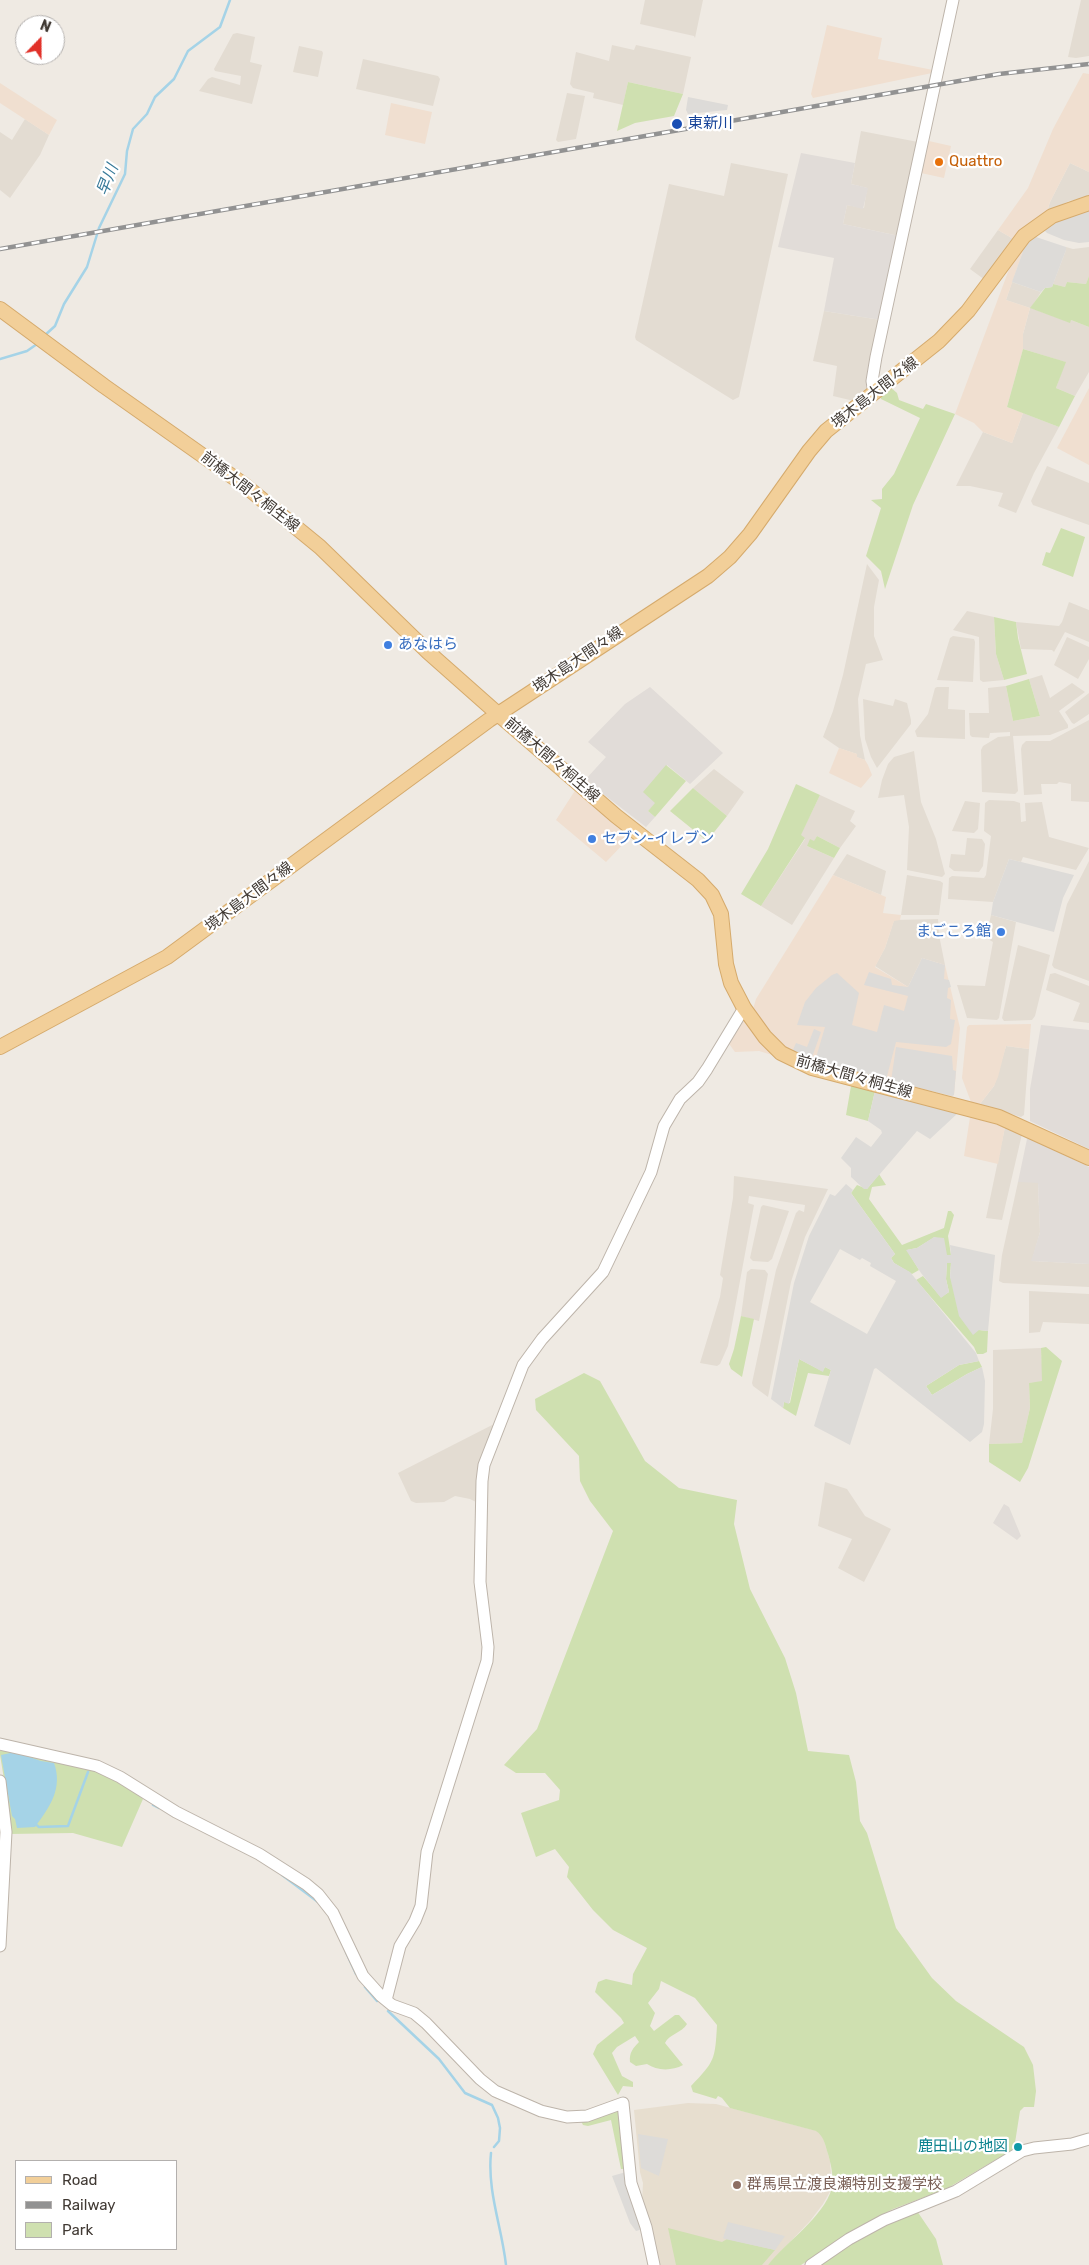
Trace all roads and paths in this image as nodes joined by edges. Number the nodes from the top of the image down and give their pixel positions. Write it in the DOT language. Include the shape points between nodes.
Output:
graph roads {
  1 [pos="953,0"];
  2 [pos="1089,203"];
  3 [pos="0,310"];
  4 [pos="874,392"];
  5 [pos="498,714"];
  6 [pos="744,1008"];
  7 [pos="0,1047"];
  8 [pos="1089,1158"];
  9 [pos="0,1744"];
  10 [pos="0,1781"];
  11 [pos="0,1946"];
  12 [pos="386,2000"];
  13 [pos="1089,2139"];
  14 [pos="654,2265"];
  15 [pos="811,2265"];
  1 -- 4 [label="street" via="876,358 872,381"];
  2 -- 4 [label="main road, 境木島大間々線" via="1060,212 1028,232 968,311 939,342"];
  3 -- 5 [label="main road, 前橋大間々桐生線" via="243,484 320,547 428,652"];
  4 -- 5 [label="main road, 境木島大間々線" via="821,438 750,534 714,571"];
  5 -- 6 [label="main road, 前橋大間々桐生線" via="708,890 722,922 728,975"];
  5 -- 7 [label="main road, 境木島大間々線" via="167,957"];
  6 -- 8 [label="main road, 前橋大間々桐生線" via="772,1045 802,1065 988,1113"];
  6 -- 12 [label="street" via="698,1082 680,1099 664,1126 651,1172 603,1272 542,1339 520,1372 484,1465 480,1582 487,1660 427,1852 421,1906 400,1946"];
  9 -- 12 [label="street" via="97,1766 176,1812 259,1854 306,1884 333,1913 364,1976"];
  10 -- 11 [label="street" via="6,1832"];
  12 -- 14 [label="street" via="419,2017 480,2079 502,2095 541,2112 567,2117 587,2116 623,2103 631,2183 646,2227"];
  13 -- 15 [label="street" via="1022,2151 956,2191 884,2220"];
}
